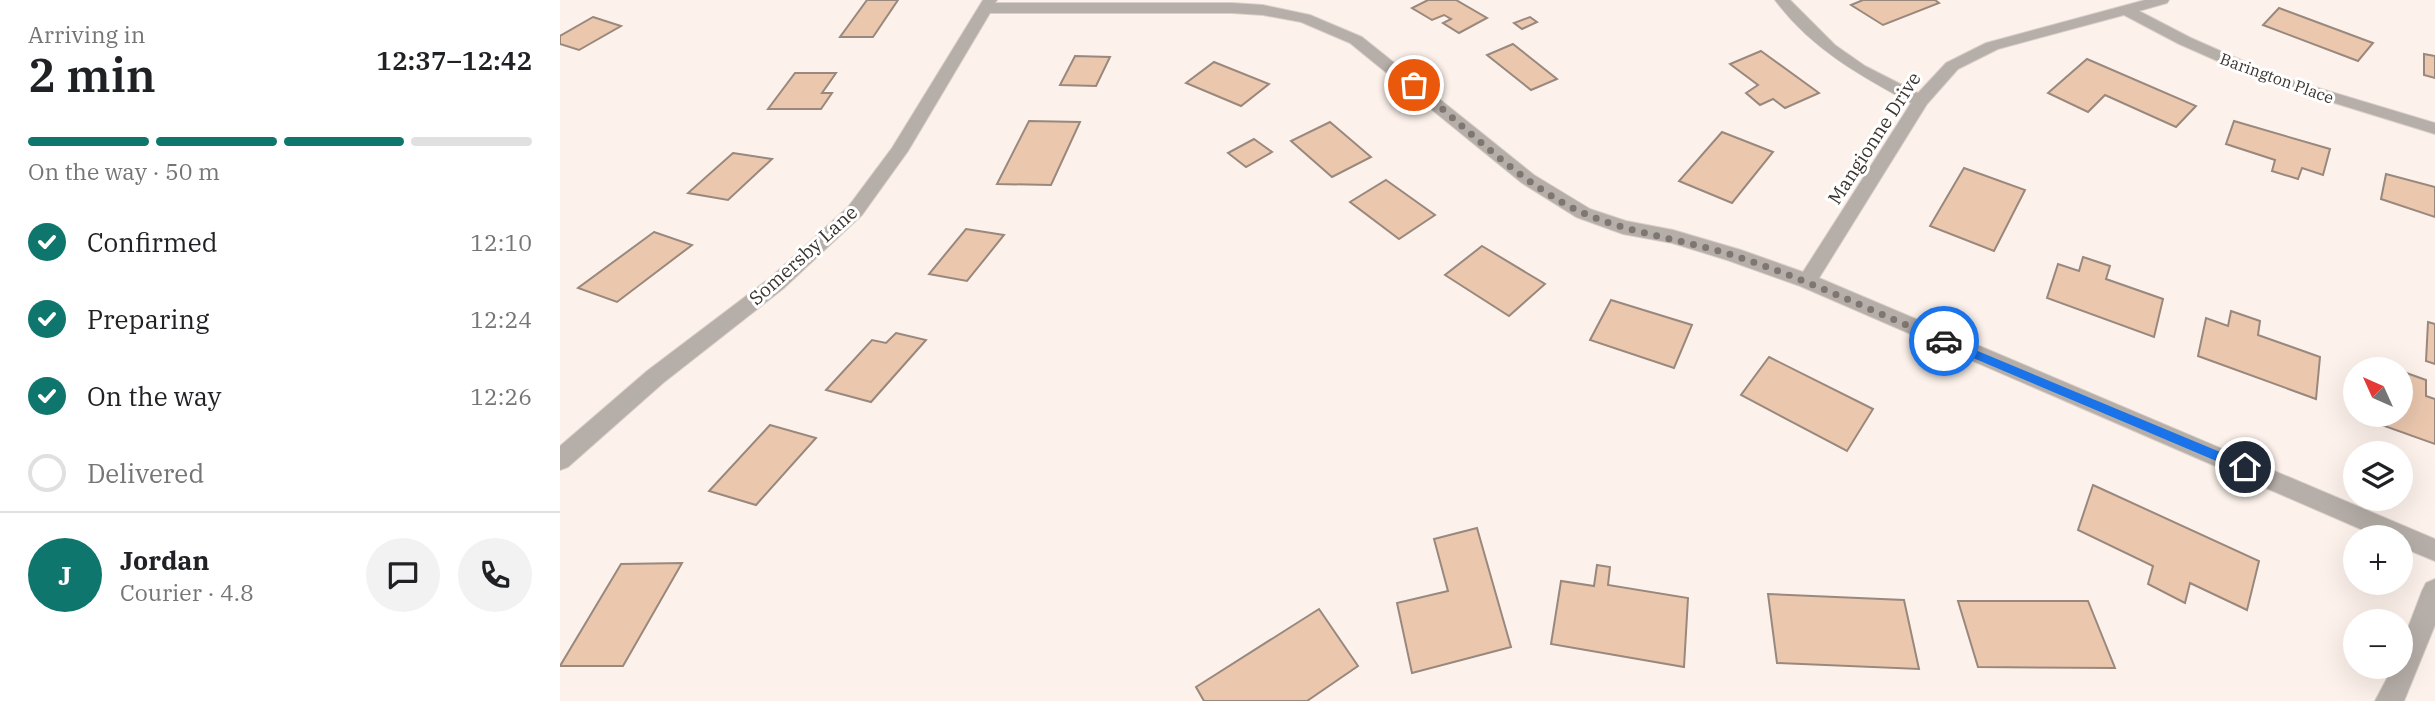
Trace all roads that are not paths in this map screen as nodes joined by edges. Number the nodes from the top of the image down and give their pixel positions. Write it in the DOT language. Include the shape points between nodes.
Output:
graph roads {
  1 [pos="1782,0"];
  2 [pos="2162,0"];
  3 [pos="988,4"];
  4 [pos="2126,10"];
  5 [pos="1920,101"];
  6 [pos="2435,129"];
  7 [pos="1807,281"];
  8 [pos="560,460"];
  9 [pos="2435,550"];
  10 [pos="2435,591"];
  11 [pos="2389,701"];
  1 -- 5 [label="street" via="1829,48"];
  2 -- 4 [label="street, Mangionne Drive"];
  3 -- 7 [label="street" via="1232,8 1305,18 1356,40 1561,202 1601,220 1722,252"];
  3 -- 8 [label="street, Somersby Lane" via="899,151 855,211 777,283 655,377"];
  4 -- 5 [label="street, Mangionne Drive" via="1964,57 1931,85"];
  4 -- 6 [label="street, Barington Place" via="2269,78"];
  5 -- 7 [label="street, Mangionne Drive"];
  7 -- 9 [label="street"];
  10 -- 11 [label="street"];
}
